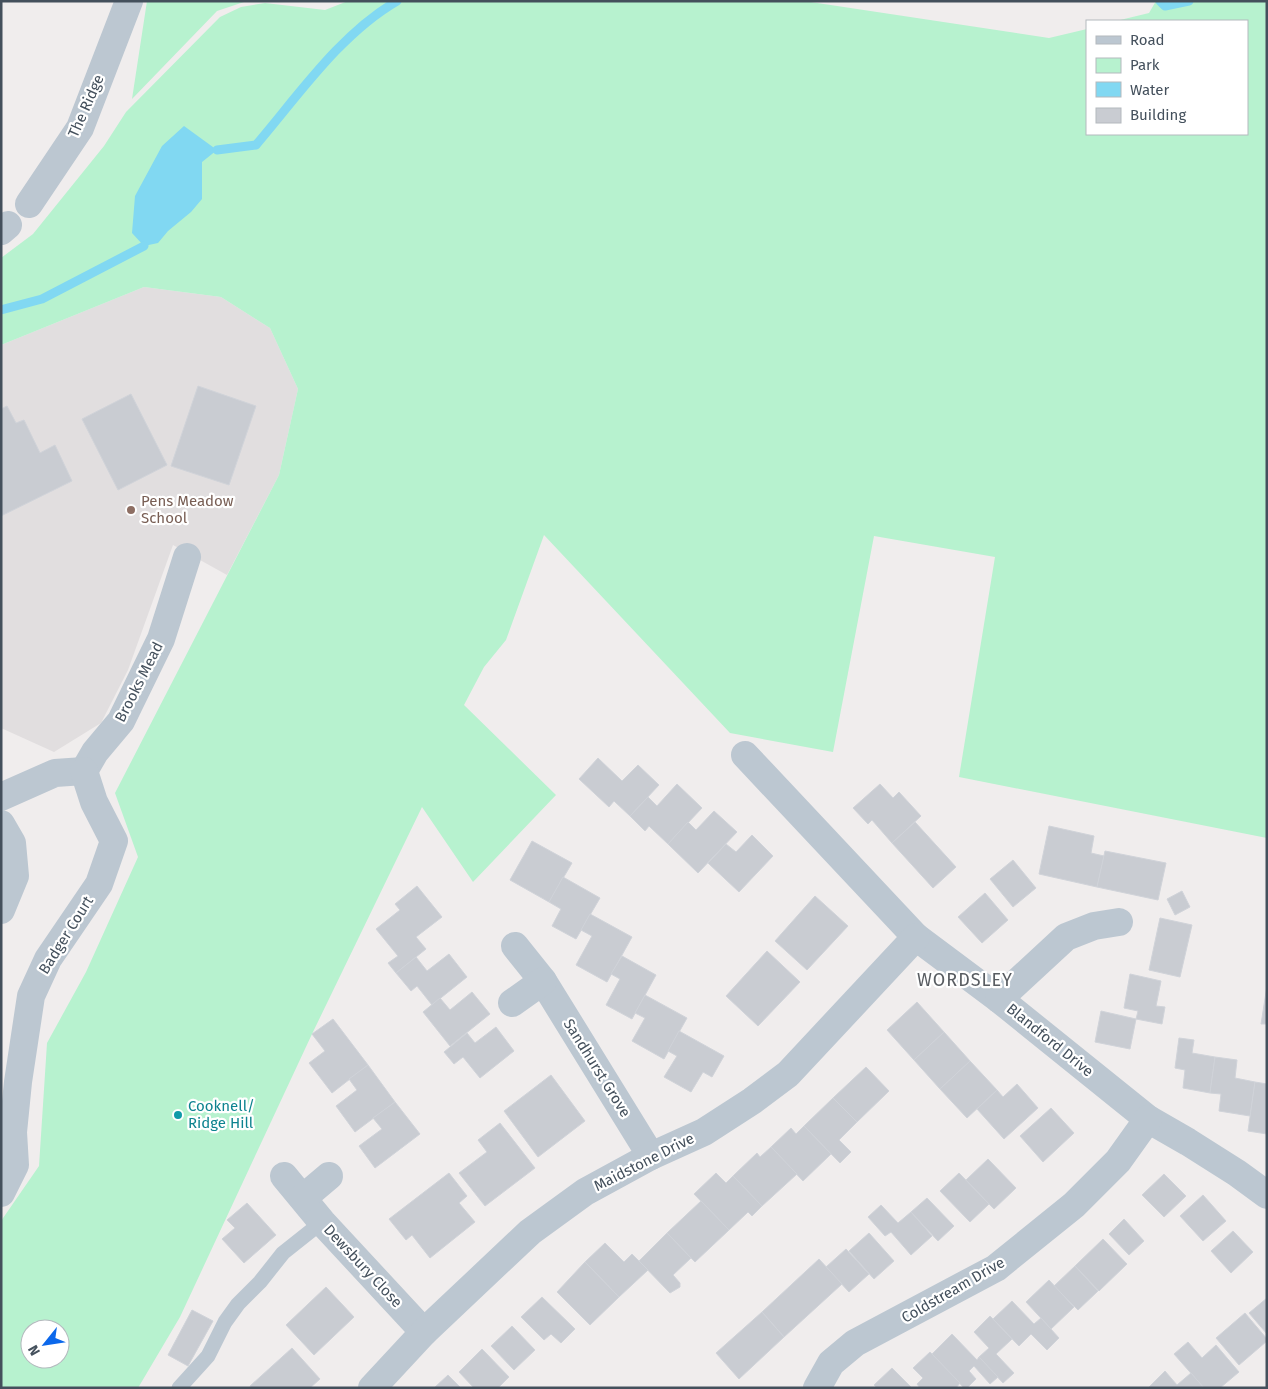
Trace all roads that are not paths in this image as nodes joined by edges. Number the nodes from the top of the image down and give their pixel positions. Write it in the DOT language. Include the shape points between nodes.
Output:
graph roads {
  1 [pos="129,1"];
  2 [pos="28,204"];
  3 [pos="187,557"];
  4 [pos="746,755"];
  5 [pos="84,771"];
  6 [pos="1,797"];
  7 [pos="1,824"];
  8 [pos="1,910"];
  9 [pos="1120,922"];
  10 [pos="916,937"];
  11 [pos="515,946"];
  12 [pos="542,980"];
  13 [pos="999,999"];
  14 [pos="512,1004"];
  15 [pos="1148,1120"];
  16 [pos="651,1156"];
  17 [pos="284,1176"];
  18 [pos="329,1176"];
  19 [pos="1,1193"];
  20 [pos="1267,1195"];
  21 [pos="303,1198"];
  22 [pos="322,1222"];
  23 [pos="424,1332"];
  24 [pos="179,1388"];
  25 [pos="372,1388"];
  26 [pos="818,1388"];
  1 -- 2 [label="street, The Ridge" via="80,128"];
  3 -- 5 [label="street, Brooks Mead" via="161,639 121,721"];
  4 -- 10 [label="street, Blandford Drive"];
  5 -- 6 [label="street" via="55,774"];
  5 -- 19 [label="street, Badger Court" via="94,802 114,841 99,884 48,959 31,996 13,1132 15,1165"];
  7 -- 8 [label="street" via="12,843 15,876"];
  9 -- 13 [label="street" via="1060,930"];
  10 -- 13 [label="street, Blandford Drive"];
  10 -- 16 [label="street, Maidstone Drive" via="788,1074 704,1132"];
  11 -- 12 [label="street, Sandhurst Grove"];
  12 -- 14 [label="street"];
  12 -- 16 [label="street, Sandhurst Grove"];
  13 -- 15 [label="street, Blandford Drive"];
  15 -- 20 [label="street, Blandford Drive" via="1188,1142"];
  15 -- 26 [label="street, Coldstream Drive" via="1118,1161 1046,1228 996,1268 855,1343 831,1363"];
  16 -- 23 [label="street, Maidstone Drive" via="585,1192 530,1232"];
  17 -- 21 [label="street, Dewsbury Close"];
  18 -- 21 [label="street"];
  21 -- 22 [label="street, Dewsbury Close"];
  22 -- 23 [label="street, Dewsbury Close"];
  22 -- 24 [label="lane" via="283,1253 238,1304 208,1356"];
  23 -- 25 [label="street, Maidstone Drive"];
}
